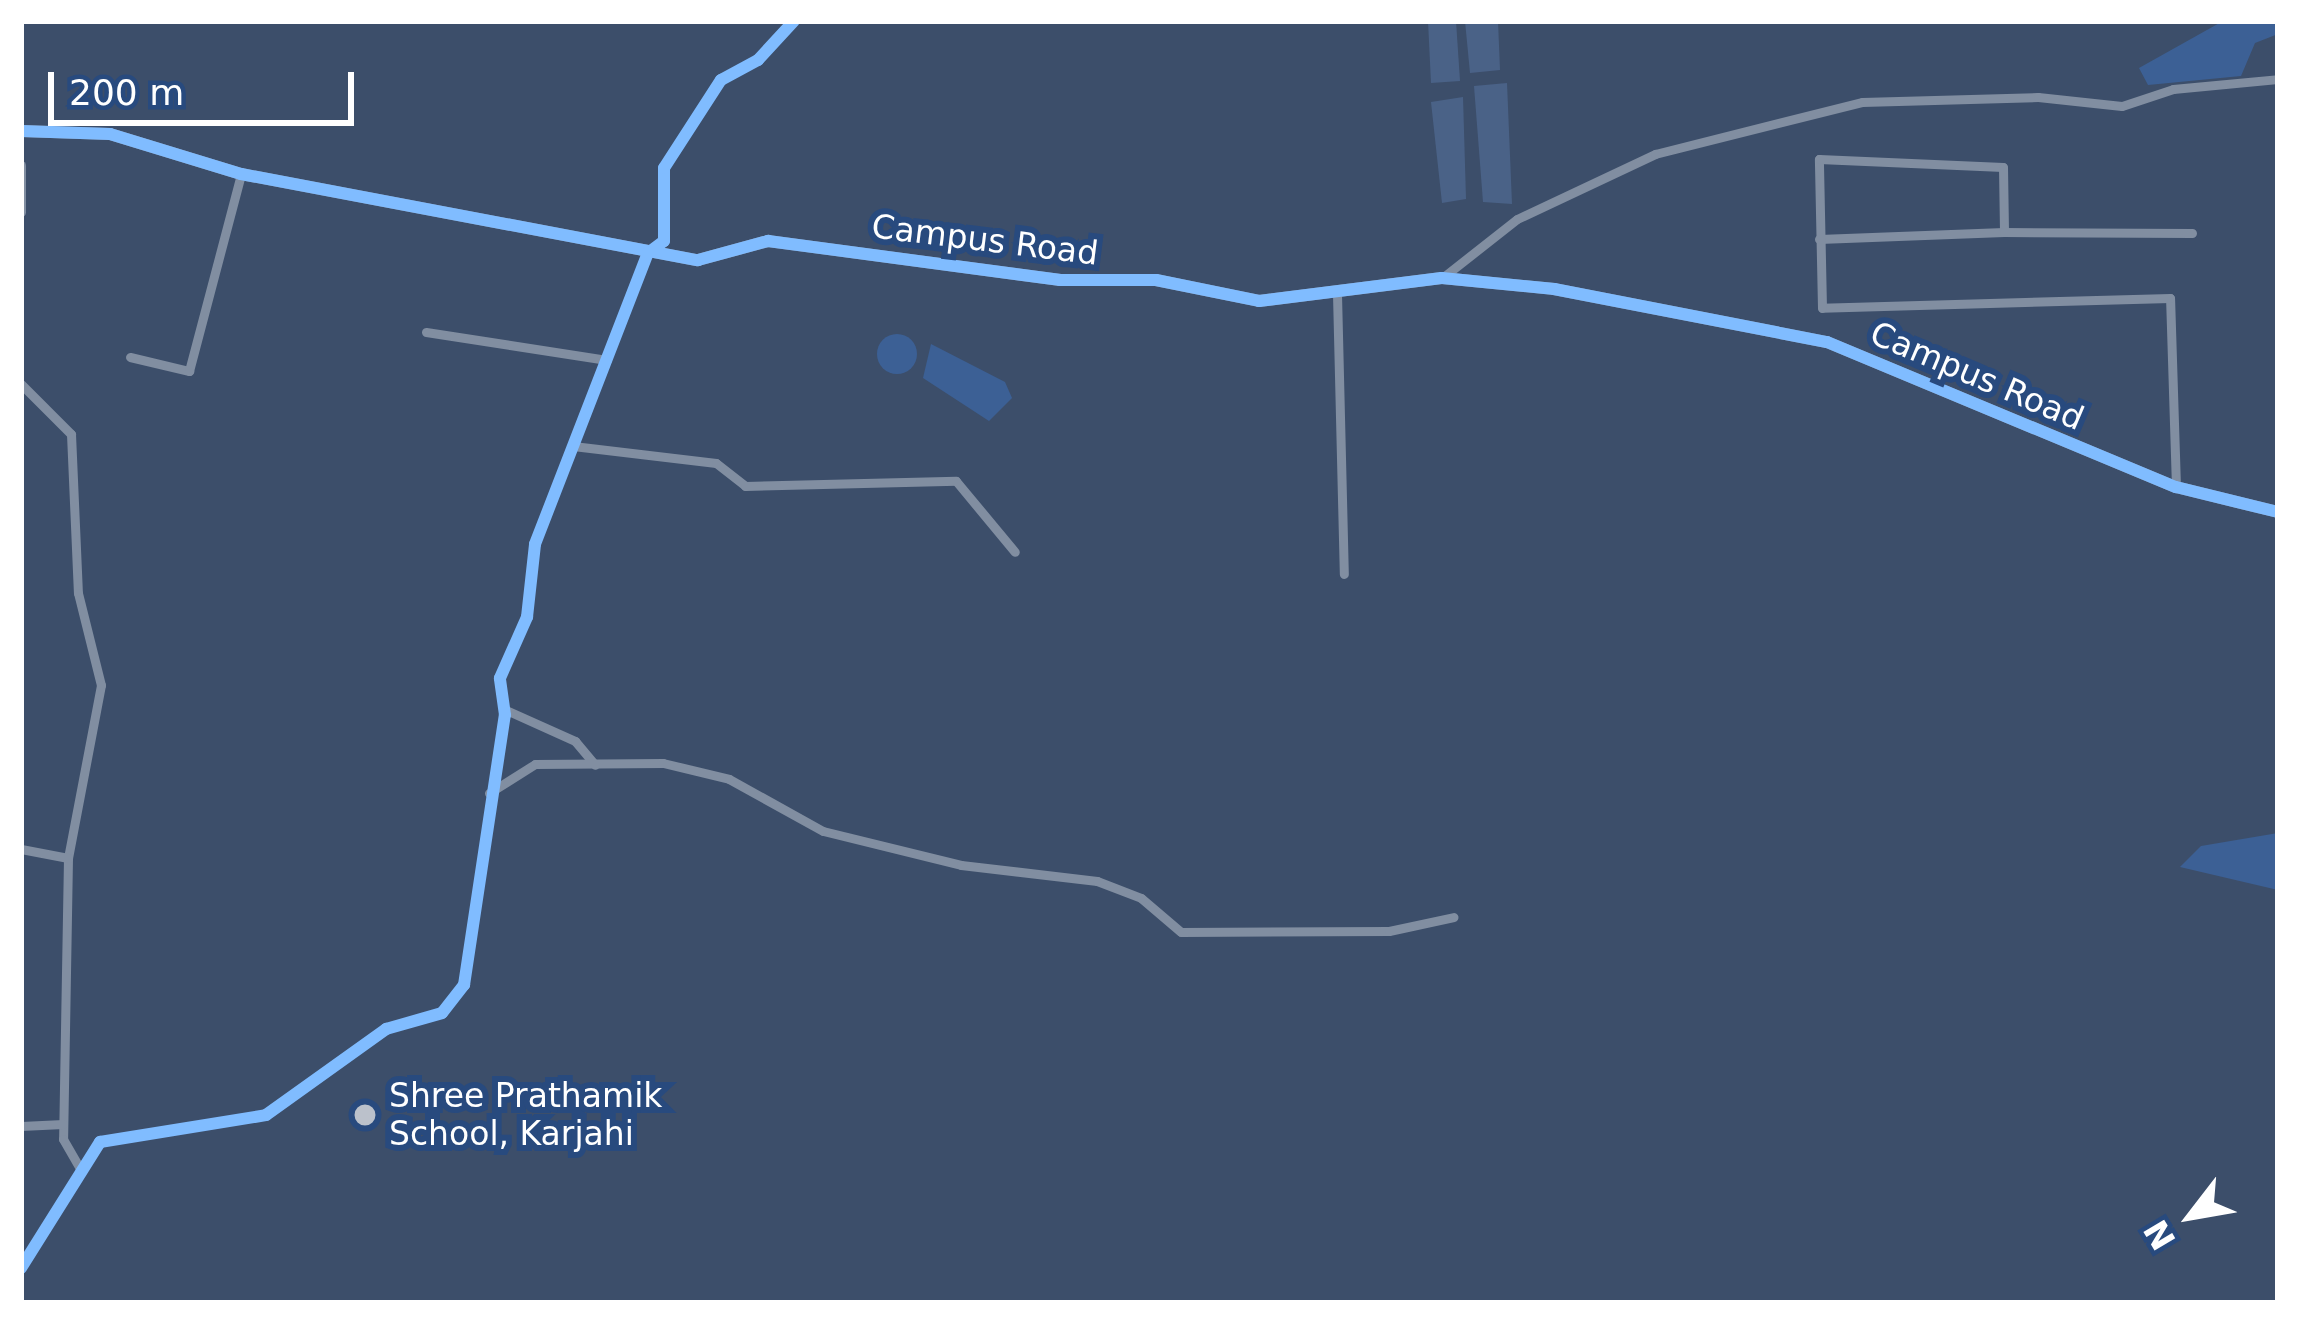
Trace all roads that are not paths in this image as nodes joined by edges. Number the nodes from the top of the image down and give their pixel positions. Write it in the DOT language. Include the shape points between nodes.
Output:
graph roads {
  1 [pos="794,21"];
  2 [pos="2278,79"];
  3 [pos="21,131"];
  4 [pos="21,165"];
  5 [pos="241,174"];
  6 [pos="21,212"];
  7 [pos="2004,232"];
  8 [pos="2192,233"];
  9 [pos="1819,239"];
  10 [pos="648,253"];
  11 [pos="1442,278"];
  12 [pos="1337,294"];
  13 [pos="426,332"];
  14 [pos="130,357"];
  15 [pos="607,360"];
  16 [pos="21,384"];
  17 [pos="573,446"];
  18 [pos="2176,487"];
  19 [pos="2278,512"];
  20 [pos="1015,552"];
  21 [pos="1344,574"];
  22 [pos="504,708"];
  23 [pos="595,764"];
  24 [pos="489,793"];
  25 [pos="21,849"];
  26 [pos="68,858"];
  27 [pos="1454,916"];
  28 [pos="63,1124"];
  29 [pos="21,1126"];
  30 [pos="81,1170"];
  31 [pos="21,1268"];
  1 -- 10 [label="street" via="758,60 722,80 664,168 664,241"];
  2 -- 11 [label="street" via="2173,88 2122,106 2038,97 1862,102 1655,154 1516,219"];
  3 -- 5 [label="street, Campus Road" via="110,134"];
  4 -- 6 [label="street"];
  5 -- 10 [label="street, Campus Road"];
  5 -- 14 [label="street" via="189,371"];
  7 -- 8 [label="street"];
  7 -- 9 [label="street"];
  7 -- 9 [label="street" via="2003,167 1819,159"];
  9 -- 18 [label="street" via="1822,308 2170,298"];
  10 -- 12 [label="street, Campus Road" via="698,260 768,241 1060,280 1156,280 1258,301"];
  10 -- 15 [label="street"];
  11 -- 12 [label="street, Campus Road"];
  11 -- 18 [label="street, Campus Road" via="1554,289 1827,343"];
  12 -- 21 [label="street"];
  13 -- 15 [label="street"];
  15 -- 17 [label="street"];
  16 -- 26 [label="street" via="71,434 78,593 101,686"];
  17 -- 20 [label="street" via="716,463 745,486 956,482"];
  17 -- 22 [label="street" via="500,678"];
  18 -- 19 [label="street, Campus Road"];
  22 -- 23 [label="street" via="575,740"];
  22 -- 24 [label="street"];
  23 -- 24 [label="street" via="535,764"];
  23 -- 27 [label="street" via="663,763 729,779 823,831 961,865 1097,881 1142,898 1181,932 1389,931"];
  24 -- 30 [label="street" via="464,985 442,1013 386,1029 266,1115 146,1128 100,1142"];
  25 -- 26 [label="street"];
  26 -- 28 [label="street"];
  28 -- 29 [label="street"];
  28 -- 30 [label="street"];
  30 -- 31 [label="street"];
}
